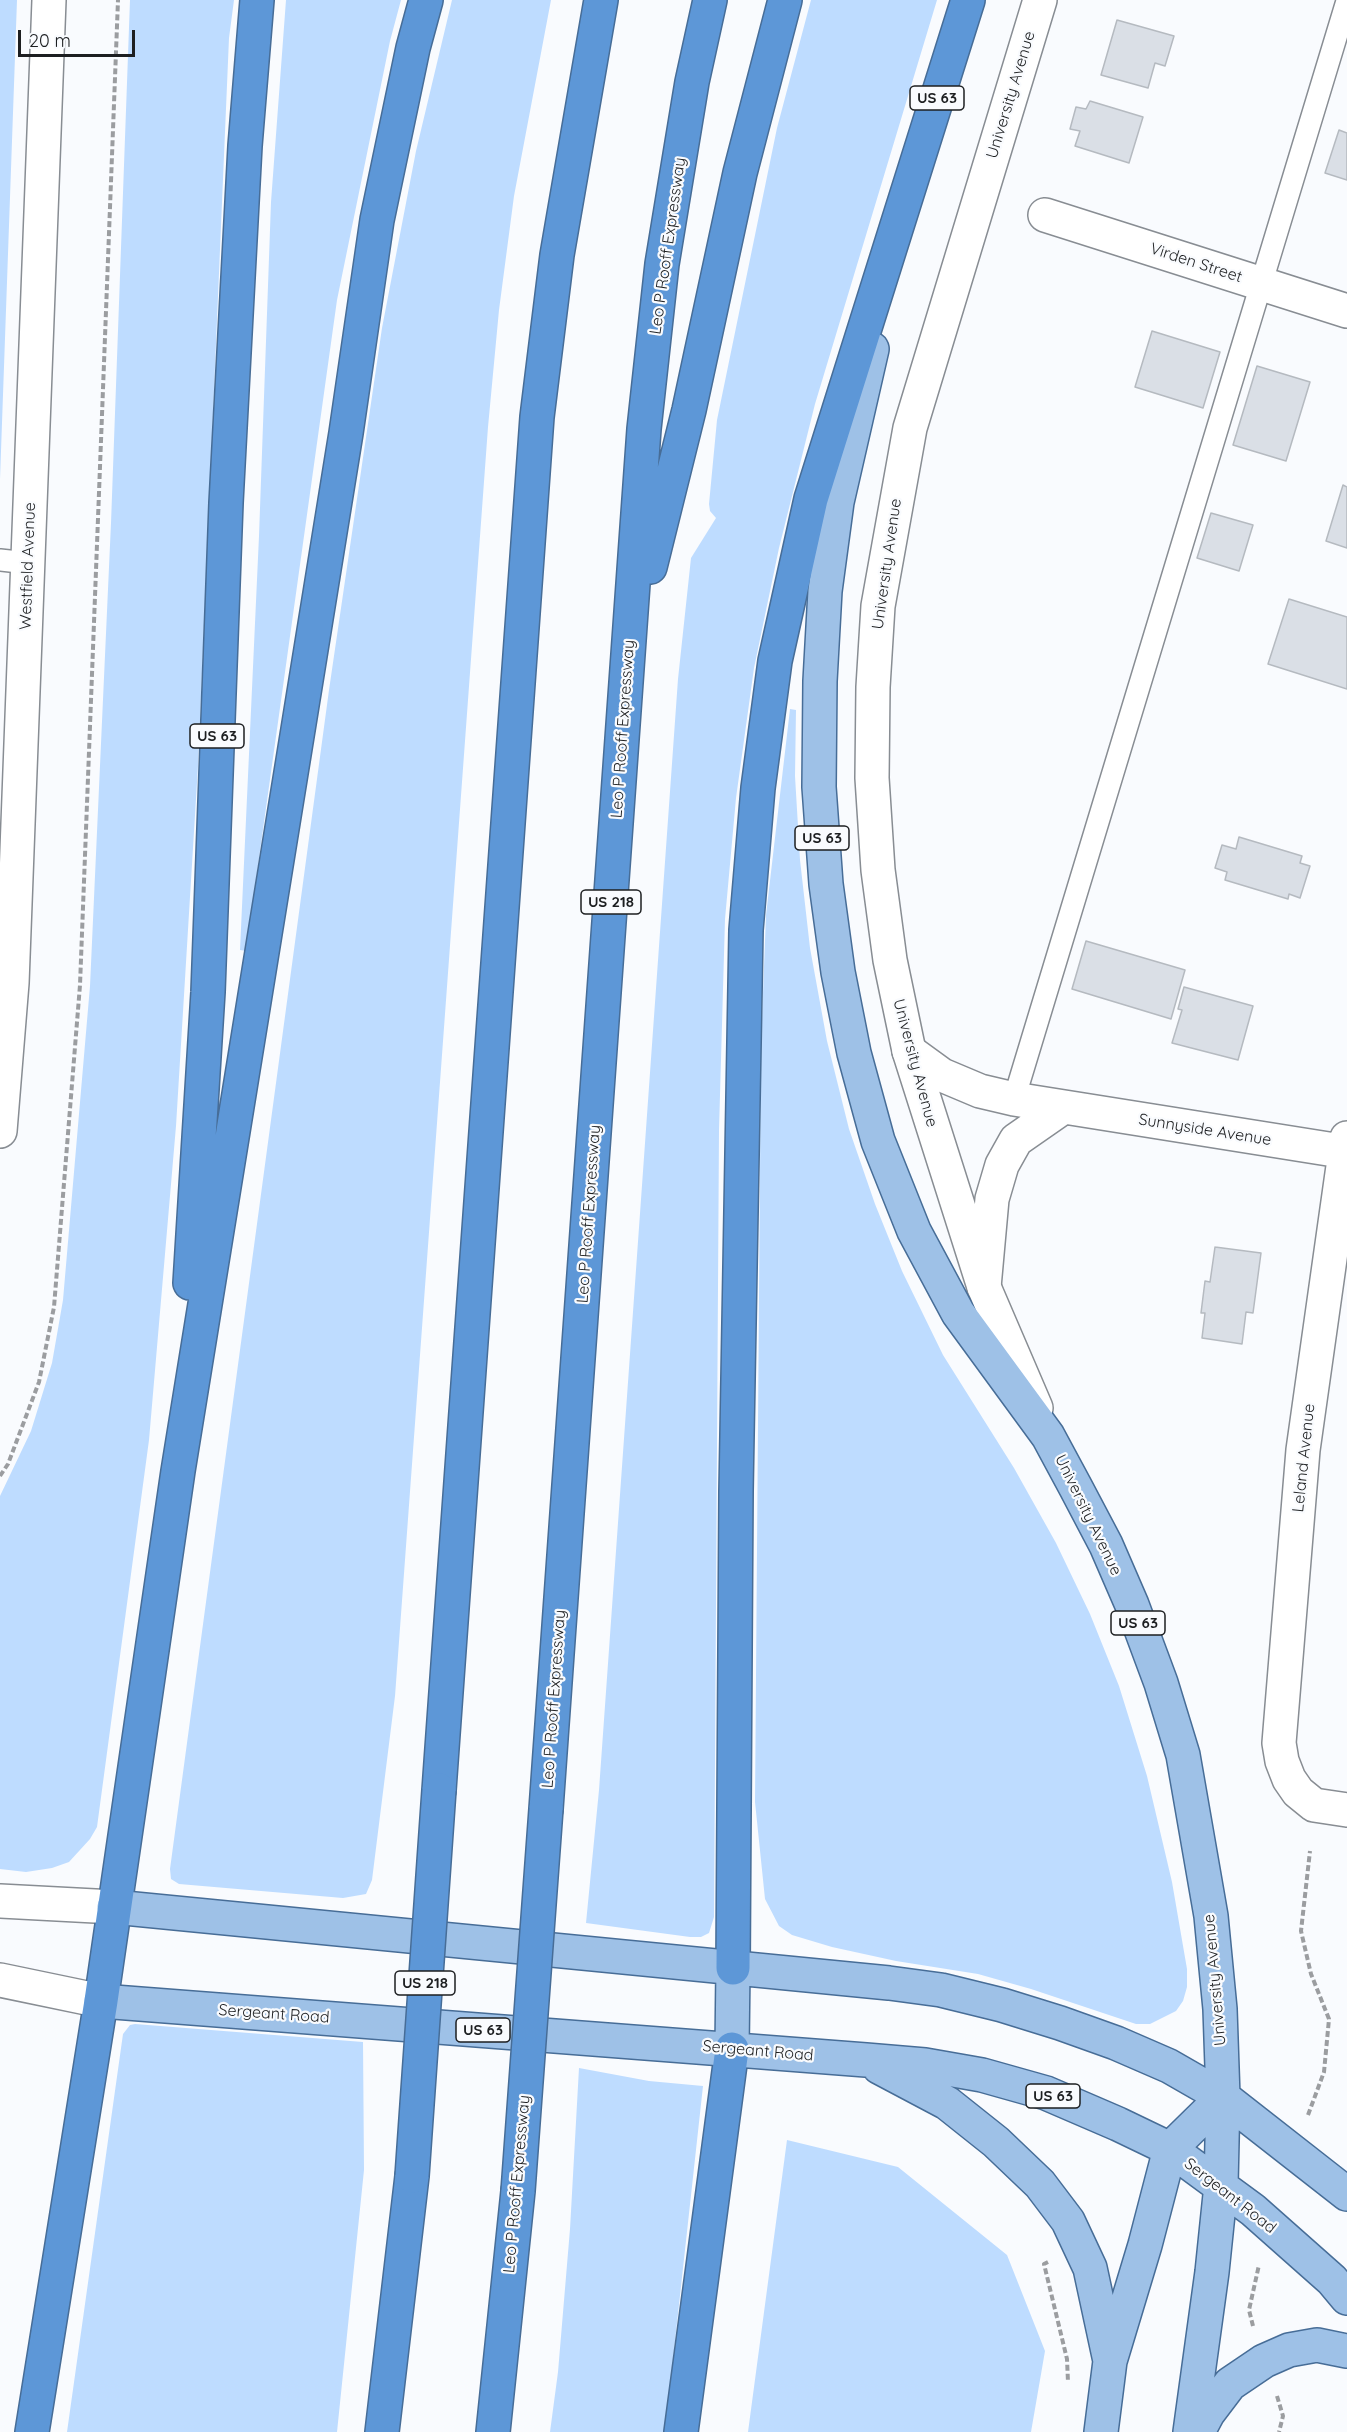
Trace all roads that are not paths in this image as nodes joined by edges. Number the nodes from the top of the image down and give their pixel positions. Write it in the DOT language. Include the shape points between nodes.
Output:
graph roads {
  1 [pos="49,0"];
  2 [pos="257,0"];
  3 [pos="426,0"];
  4 [pos="601,0"];
  5 [pos="710,0"];
  6 [pos="785,0"];
  7 [pos="968,0"];
  8 [pos="1040,0"];
  9 [pos="1347,1"];
  10 [pos="907,195"];
  11 [pos="1045,215"];
  12 [pos="1261,284"];
  13 [pos="1347,311"];
  14 [pos="14,562"];
  15 [pos="628,657"];
  16 [pos="6,982"];
  17 [pos="909,1051"];
  18 [pos="1014,1099"];
  19 [pos="1062,1108"];
  20 [pos="0,1131"];
  21 [pos="1346,1147"];
  22 [pos="984,1287"];
  23 [pos="1048,1436"];
  24 [pos="178,1471"];
  25 [pos="1347,1810"];
  26 [pos="0,1901"];
  27 [pos="114,1907"];
  28 [pos="733,1968"];
  29 [pos="0,1980"];
  30 [pos="101,2001"];
  31 [pos="732,2049"];
  32 [pos="866,2060"];
  33 [pos="1222,2097"];
  34 [pos="1170,2149"];
  35 [pos="1221,2185"];
  36 [pos="1347,2194"];
  37 [pos="1347,2298"];
  38 [pos="1347,2350"];
  39 [pos="1110,2361"];
  40 [pos="32,2432"];
  41 [pos="382,2432"];
  42 [pos="493,2432"];
  43 [pos="681,2432"];
  44 [pos="1101,2432"];
  45 [pos="1190,2432"];
  46 [pos="1198,2432"];
  1 -- 14 [label="street, Westfield Avenue"];
  2 -- 24 [label="highway, US 63" via="242,193 208,992"];
  3 -- 24 [label="highway" via="376,219 342,456"];
  4 -- 41 [label="highway, US 218, bridge" via="557,255 537,417 412,2176"];
  5 -- 15 [label="highway, Leo P Rooff Expressway / US 218" via="662,264 644,429"];
  6 -- 15 [label="highway" via="740,172 689,410"];
  7 -- 10 [label="highway, US 63"];
  8 -- 17 [label="street, University Avenue" via="910,428 878,606 872,778 878,870 890,960"];
  9 -- 12 [label="lane"];
  10 -- 23 [label="main road, US 63" via="837,502 825,591 819,787 826,884 854,1053 878,1141 914,1231 958,1313"];
  10 -- 28 [label="highway" via="811,499 775,661 758,788 746,942 736,1491"];
  11 -- 12 [label="street, Virden Street"];
  12 -- 13 [label="street, Virden Street"];
  12 -- 18 [label="lane"];
  14 -- 16 [label="street, Westfield Avenue"];
  15 -- 42 [label="highway, Leo P Rooff Expressway / US 218, bridge" via="518,2191"];
  16 -- 20 [label="street, Westfield Avenue"];
  17 -- 18 [label="street, Sunnyside Avenue" via="942,1075 980,1091"];
  17 -- 22 [label="street, University Avenue"];
  18 -- 19 [label="street, Sunnyside Avenue"];
  19 -- 21 [label="street, Sunnyside Avenue"];
  19 -- 22 [label="street" via="1016,1140 1002,1165 992,1199"];
  21 -- 25 [label="street, Leland Avenue" via="1303,1450 1280,1743 1282,1761 1298,1792 1314,1805"];
  22 -- 23 [label="street, University Avenue"];
  23 -- 33 [label="main road, University Avenue / US 63" via="1106,1545 1161,1683 1183,1755 1210,1916 1220,2009"];
  24 -- 27 [label="highway, US 63"];
  26 -- 27 [label="street"];
  27 -- 28 [label="main road"];
  27 -- 30 [label="highway, US 63"];
  28 -- 31 [label="main road"];
  28 -- 33 [label="main road" via="941,1990 1002,2005 1116,2043 1169,2066"];
  29 -- 30 [label="street"];
  30 -- 31 [label="main road, Sergeant Road / US 63"];
  30 -- 40 [label="highway"];
  31 -- 32 [label="main road, Sergeant Road / US 63"];
  31 -- 43 [label="highway"];
  32 -- 34 [label="main road, Sergeant Road / US 63" via="982,2075 1046,2093"];
  32 -- 39 [label="main road" via="947,2103 1040,2184 1068,2222 1090,2268"];
  33 -- 34 [label="main road"];
  33 -- 35 [label="main road, University Avenue"];
  33 -- 36 [label="main road"];
  34 -- 35 [label="main road, Sergeant Road / US 63"];
  34 -- 39 [label="main road"];
  35 -- 37 [label="main road, Sergeant Road / US 63" via="1332,2280"];
  35 -- 45 [label="main road, University Avenue"];
  38 -- 46 [label="main road" via="1317,2345 1289,2350 1264,2361 1230,2384"];
  39 -- 44 [label="main road"];
}
